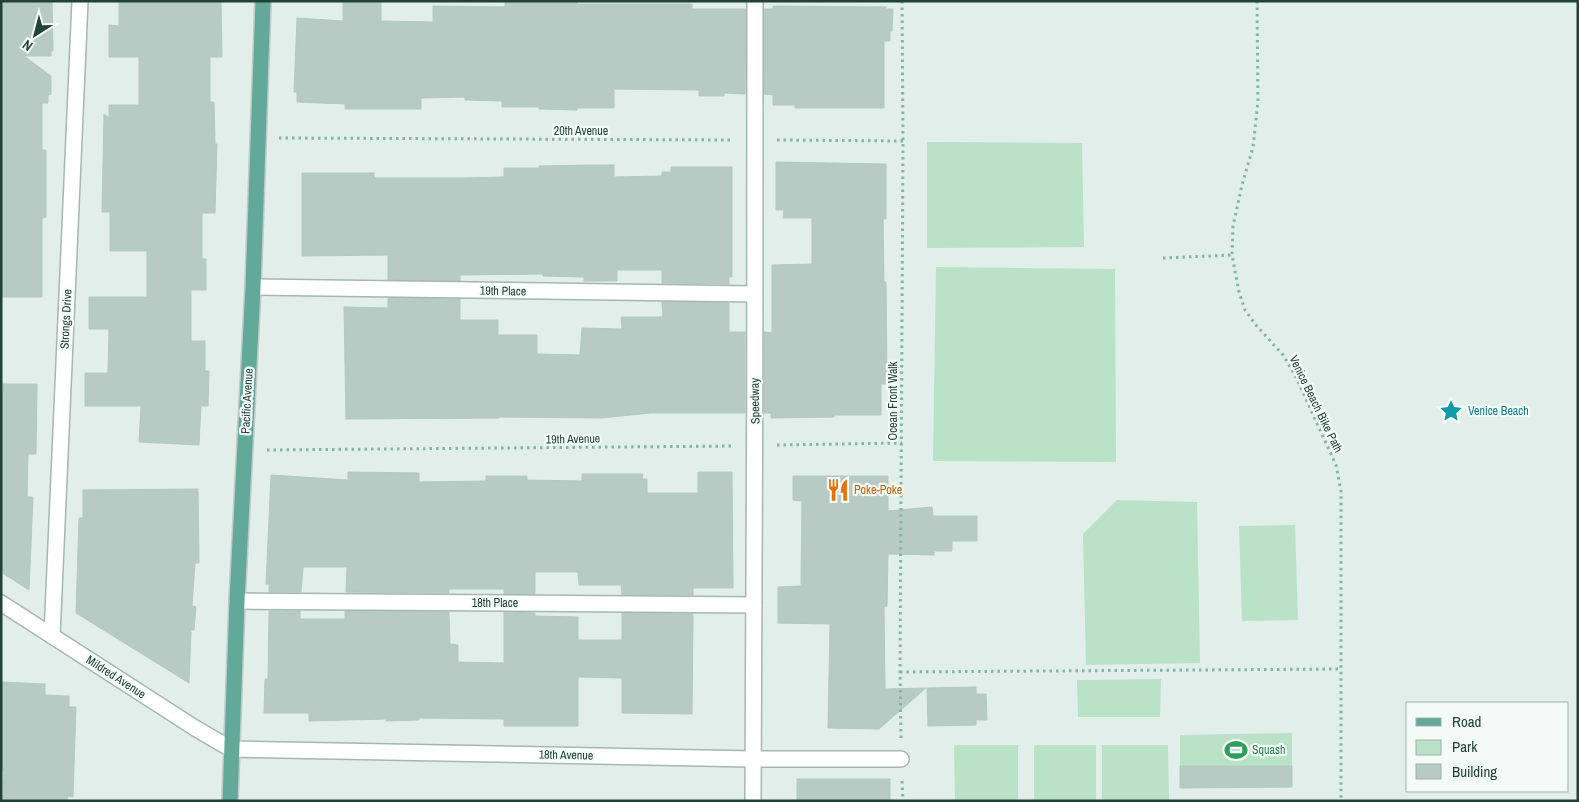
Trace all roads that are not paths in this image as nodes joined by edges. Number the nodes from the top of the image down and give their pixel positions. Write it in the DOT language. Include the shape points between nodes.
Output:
graph roads {
  1 [pos="80,1"];
  2 [pos="263,1"];
  3 [pos="755,1"];
  4 [pos="253,287"];
  5 [pos="754,294"];
  6 [pos="237,601"];
  7 [pos="1,603"];
  8 [pos="754,605"];
  9 [pos="52,636"];
  10 [pos="231,749"];
  11 [pos="753,759"];
  12 [pos="901,759"];
  13 [pos="230,801"];
  14 [pos="753,801"];
  1 -- 9 [label="street, Strongs Drive"];
  2 -- 4 [label="main road, Pacific Avenue"];
  3 -- 5 [label="street, Speedway"];
  4 -- 5 [label="street, 19th Place"];
  4 -- 6 [label="main road, Pacific Avenue"];
  5 -- 8 [label="street, Speedway"];
  6 -- 8 [label="street, 18th Place"];
  6 -- 10 [label="main road, Pacific Avenue"];
  7 -- 9 [label="street, Mildred Avenue"];
  8 -- 11 [label="street, Speedway"];
  9 -- 10 [label="street, Mildred Avenue"];
  10 -- 11 [label="street, 18th Avenue"];
  10 -- 13 [label="main road, Pacific Avenue"];
  11 -- 12 [label="street, 18th Avenue"];
  11 -- 14 [label="street, Speedway"];
}
